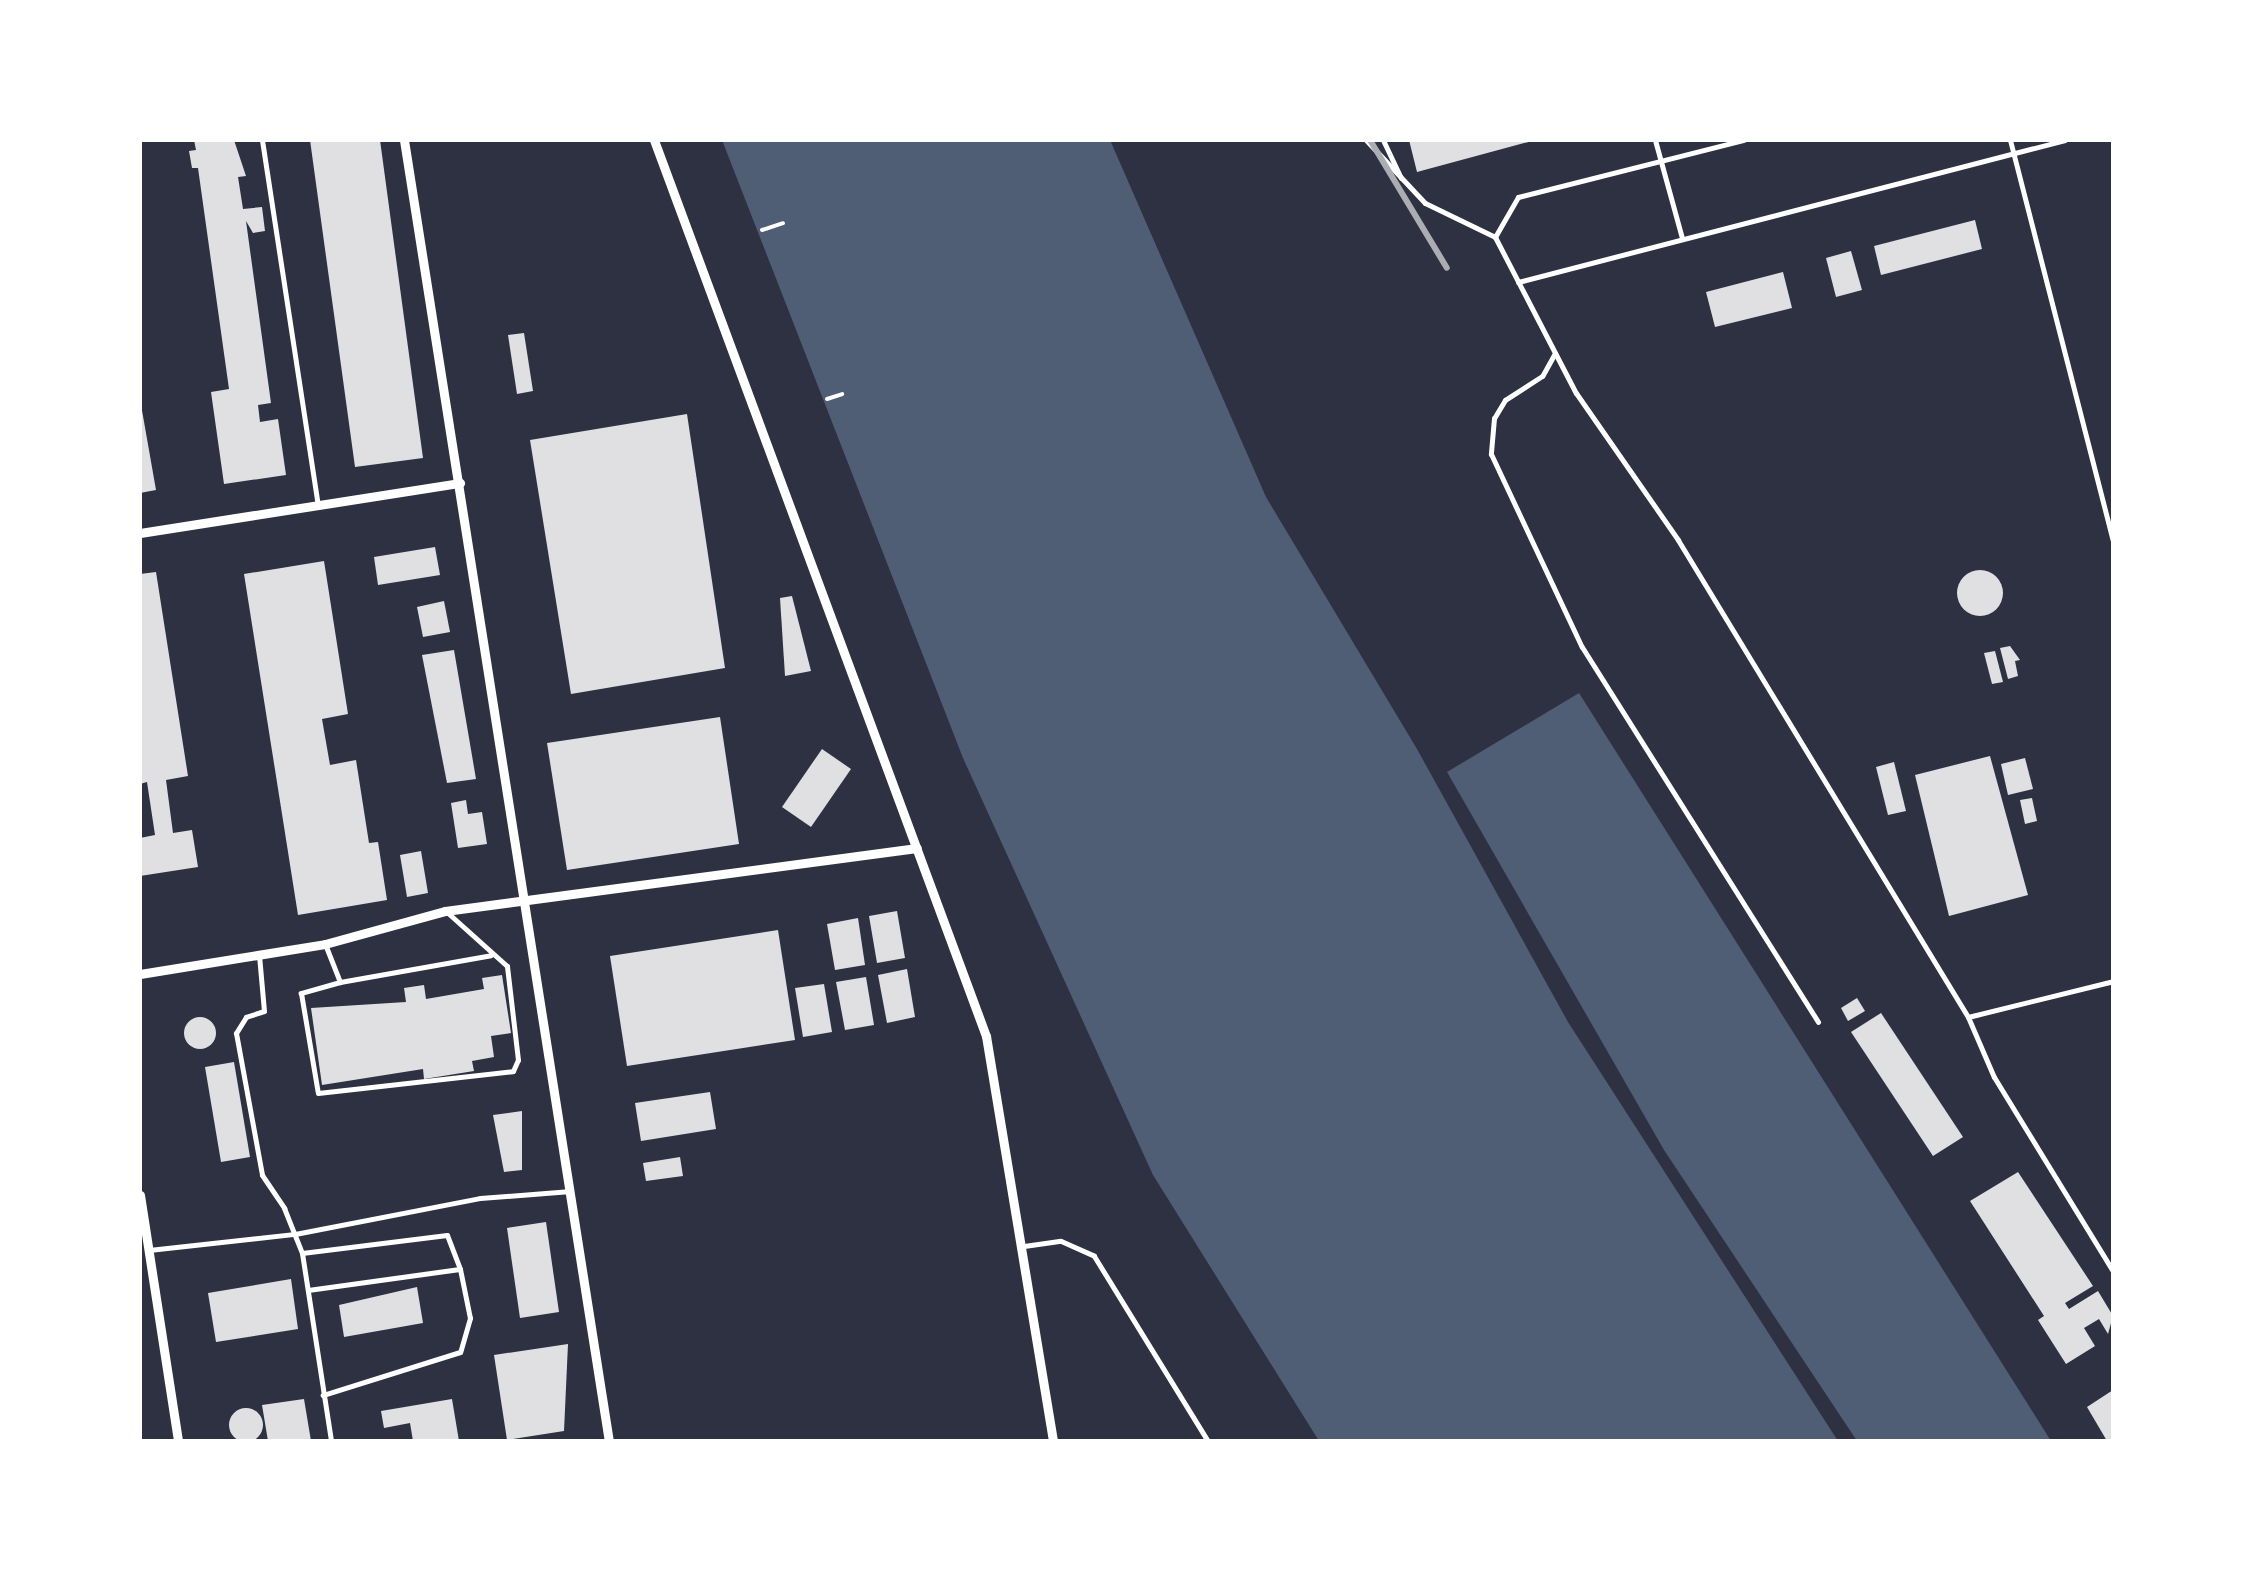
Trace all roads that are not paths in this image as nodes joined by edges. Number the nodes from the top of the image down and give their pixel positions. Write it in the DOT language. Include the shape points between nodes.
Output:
graph roads {
  1 [pos="262,140"];
  2 [pos="404,140"];
  3 [pos="654,140"];
  4 [pos="1366,140"];
  5 [pos="1382,140"];
  6 [pos="1655,140"];
  7 [pos="1744,140"];
  8 [pos="2010,140"];
  9 [pos="2065,140"];
  10 [pos="2013,154"];
  11 [pos="1660,162"];
  12 [pos="1404,186"];
  13 [pos="1495,238"];
  14 [pos="1682,240"];
  15 [pos="1518,282"];
  16 [pos="1555,353"];
  17 [pos="460,483"];
  18 [pos="318,505"];
  19 [pos="140,532"];
  20 [pos="2113,540"];
  21 [pos="917,848"];
  22 [pos="526,898"];
  23 [pos="445,911"];
  24 [pos="324,944"];
  25 [pos="259,954"];
  26 [pos="491,955"];
  27 [pos="140,974"];
  28 [pos="2113,981"];
  29 [pos="340,982"];
  30 [pos="1968,1017"];
  31 [pos="1818,1022"];
  32 [pos="571,1192"];
  33 [pos="140,1195"];
  34 [pos="295,1234"];
  35 [pos="1024,1246"];
  36 [pos="149,1250"];
  37 [pos="302,1254"];
  38 [pos="460,1269"];
  39 [pos="2113,1271"];
  40 [pos="308,1290"];
  41 [pos="323,1395"];
  42 [pos="178,1441"];
  43 [pos="331,1441"];
  44 [pos="609,1441"];
  45 [pos="1053,1441"];
  46 [pos="1208,1441"];
  1 -- 18 [label="lane"];
  2 -- 17 [label="street"];
  3 -- 21 [label="street"];
  4 -- 12 [label="lane"];
  5 -- 12 [label="lane"];
  6 -- 11 [label="lane"];
  7 -- 11 [label="lane"];
  8 -- 10 [label="lane"];
  9 -- 10 [label="lane"];
  10 -- 14 [label="lane"];
  10 -- 20 [label="lane"];
  11 -- 13 [label="lane" via="1518,197"];
  11 -- 14 [label="lane"];
  12 -- 13 [label="lane" via="1437,212 1483,226"];
  13 -- 15 [label="lane"];
  14 -- 15 [label="lane"];
  15 -- 16 [label="lane"];
  16 -- 30 [label="lane" via="1678,540"];
  16 -- 31 [label="lane" via="1542,376 1505,400 1494,418 1491,454 1582,647"];
  17 -- 18 [label="street"];
  17 -- 22 [label="street"];
  18 -- 19 [label="street"];
  21 -- 22 [label="street"];
  21 -- 35 [label="street" via="986,1036"];
  22 -- 23 [label="street"];
  22 -- 32 [label="street"];
  23 -- 24 [label="street"];
  23 -- 26 [label="lane"];
  24 -- 25 [label="street"];
  24 -- 29 [label="lane"];
  25 -- 27 [label="street"];
  25 -- 34 [label="lane" via="264,1011 246,1016 236,1033 262,1176"];
  26 -- 29 [label="lane"];
  26 -- 29 [label="lane" via="506,966 518,1060 513,1071 476,1078 318,1093 300,994"];
  28 -- 30 [label="lane"];
  30 -- 39 [label="lane" via="1994,1077"];
  32 -- 34 [label="lane" via="427,1206"];
  32 -- 44 [label="street"];
  33 -- 36 [label="street"];
  34 -- 36 [label="lane"];
  34 -- 37 [label="lane"];
  35 -- 45 [label="street"];
  35 -- 46 [label="lane" via="1061,1241 1094,1256"];
  36 -- 42 [label="street"];
  37 -- 38 [label="lane" via="447,1235"];
  37 -- 40 [label="lane"];
  38 -- 40 [label="lane"];
  38 -- 41 [label="lane" via="470,1318 460,1352"];
  40 -- 41 [label="lane"];
  41 -- 43 [label="lane"];
}
